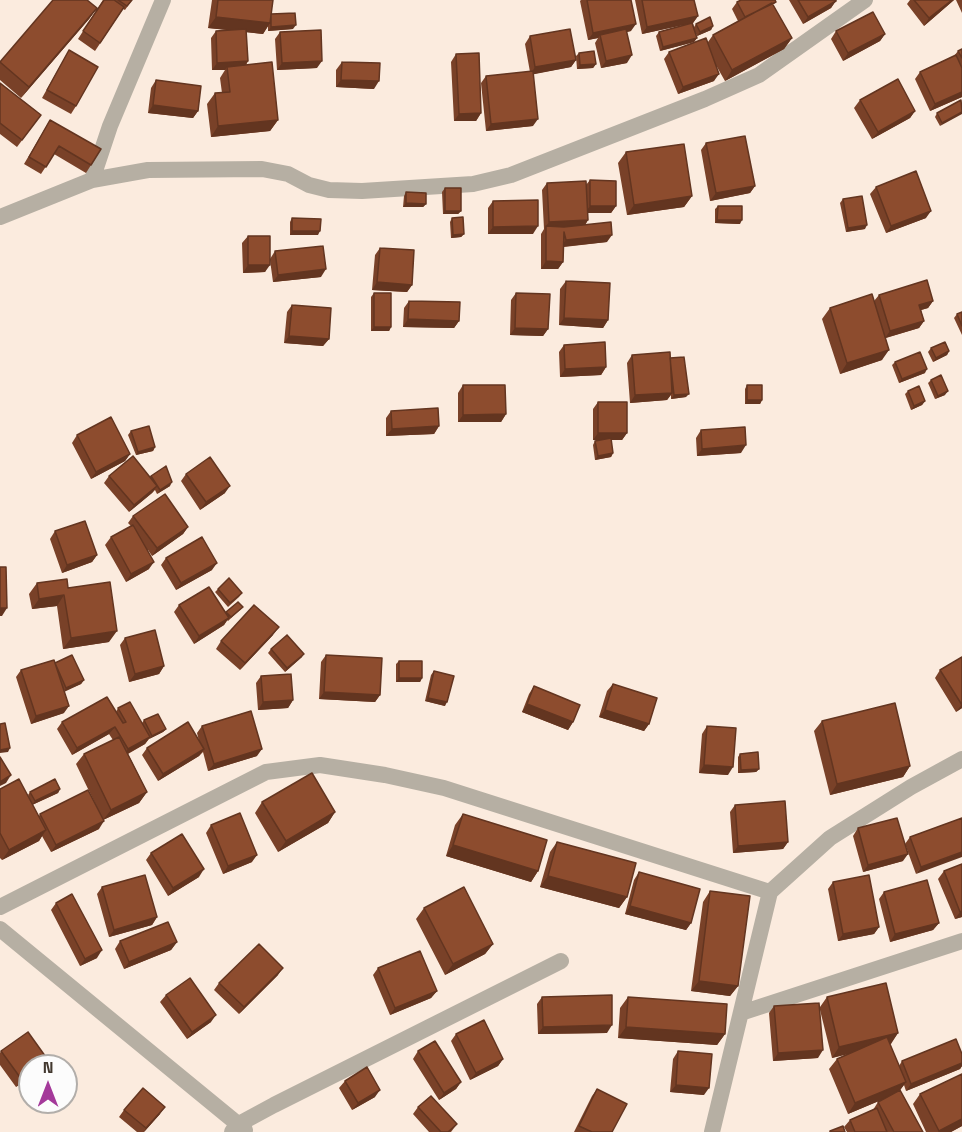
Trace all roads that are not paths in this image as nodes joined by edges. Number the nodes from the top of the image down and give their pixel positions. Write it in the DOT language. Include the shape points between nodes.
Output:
graph roads {
  1 [pos="163,0"];
  2 [pos="865,0"];
  3 [pos="92,180"];
  4 [pos="0,217"];
  5 [pos="962,759"];
  6 [pos="770,892"];
  7 [pos="0,907"];
  8 [pos="0,929"];
  9 [pos="962,941"];
  10 [pos="561,961"];
  11 [pos="741,1013"];
  12 [pos="239,1130"];
  13 [pos="717,1130"];
  1 -- 3 [label="street" via="110,126"];
  2 -- 3 [label="street" via="759,75 511,175 473,184 329,190 288,174 262,169 148,170"];
  3 -- 4 [label="street"];
  5 -- 6 [label="street" via="830,838"];
  6 -- 7 [label="street" via="444,788 320,765 267,772"];
  6 -- 11 [label="street"];
  8 -- 12 [label="street"];
  9 -- 11 [label="street"];
  10 -- 12 [label="street"];
  11 -- 13 [label="street"];
}
